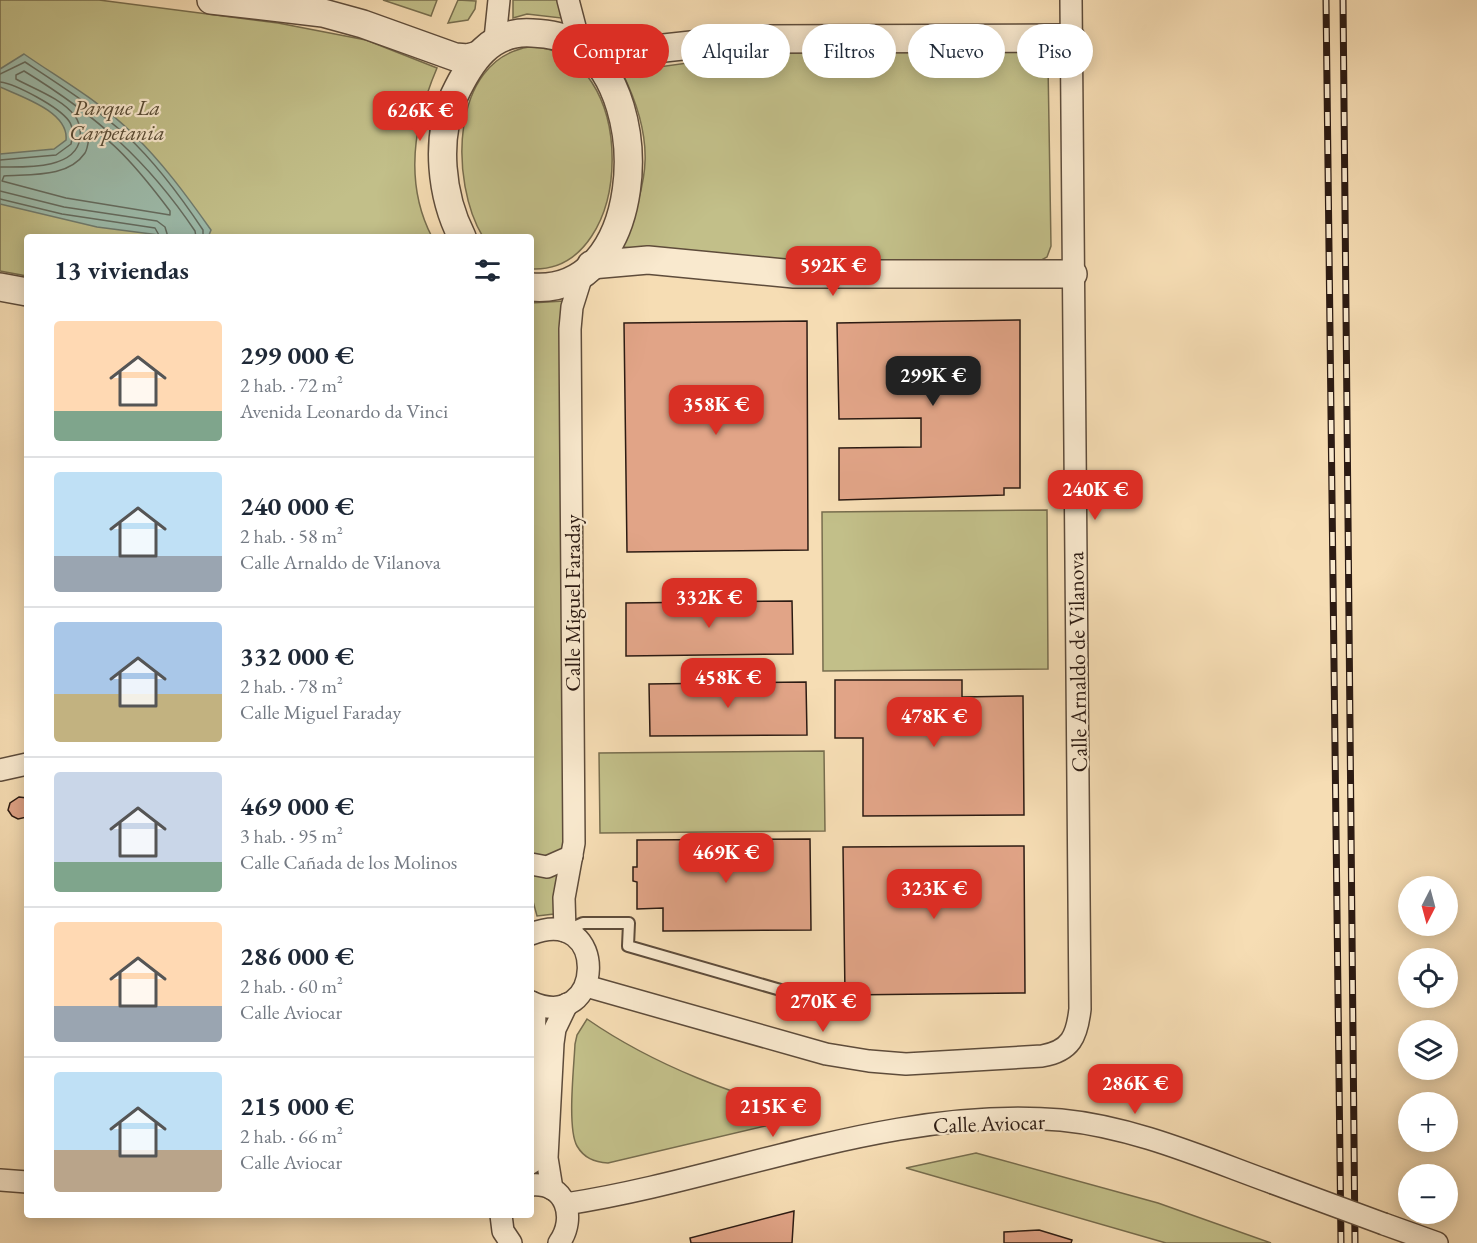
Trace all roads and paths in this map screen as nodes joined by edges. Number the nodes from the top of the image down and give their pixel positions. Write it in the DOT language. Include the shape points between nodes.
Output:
graph roads {
  1 [pos="211,0"];
  2 [pos="499,0"];
  3 [pos="568,0"];
  4 [pos="1071,0"];
  5 [pos="576,24"];
  6 [pos="1071,24"];
  7 [pos="552,35"];
  8 [pos="1017,38"];
  9 [pos="669,45"];
  10 [pos="487,47"];
  11 [pos="606,78"];
  12 [pos="1071,78"];
  13 [pos="461,234"];
  14 [pos="587,270"];
  15 [pos="1073,274"];
  16 [pos="0,287"];
  17 [pos="534,287"];
  18 [pos="24,291"];
  19 [pos="24,765"];
  20 [pos="0,770"];
  21 [pos="572,856"];
  22 [pos="534,865"];
  23 [pos="565,931"];
  24 [pos="534,933"];
  25 [pos="586,986"];
  26 [pos="791,993"];
  27 [pos="534,1003"];
  28 [pos="567,1004"];
  29 [pos="534,1009"];
  30 [pos="534,1049"];
  31 [pos="0,1180"];
  32 [pos="24,1182"];
  33 [pos="534,1186"];
  34 [pos="559,1196"];
  35 [pos="501,1218"];
  36 [pos="512,1243"];
  37 [pos="559,1243"];
  38 [pos="1437,1243"];
  1 -- 10 [label="street" via="323,13 455,57 468,58"];
  2 -- 10 [label="street"];
  3 -- 5 [label="street"];
  4 -- 6 [label="street, Calle Arnaldo de Vilanova"];
  7 -- 10 [label="street" via="525,32"];
  8 -- 9 [label="street" via="746,39"];
  10 -- 13 [label="street" via="464,74 450,105 443,140 448,196"];
  11 -- 14 [label="street" via="626,133 630,165 619,222 606,248"];
  12 -- 15 [label="street, Calle Arnaldo de Vilanova"];
  14 -- 15 [label="street" via="648,260 794,274"];
  14 -- 17 [label="street" via="551,285"];
  14 -- 21 [label="street, Calle Miguel Faraday" via="572,308 570,330"];
  15 -- 25 [label="street, Calle Arnaldo de Vilanova" via="1080,1009 1074,1035 1057,1053 1042,1056 906,1065 826,1054"];
  16 -- 18 [label="street"];
  19 -- 20 [label="street"];
  21 -- 22 [label="street" via="547,867"];
  21 -- 23 [label="street, Calle Miguel Faraday" via="564,898"];
  23 -- 24 [label="street"];
  23 -- 25 [label="street" via="576,938 587,954 590,973"];
  23 -- 26 [label="lane" via="583,923 628,923 628,946"];
  25 -- 28 [label="street"];
  27 -- 28 [label="street" via="548,1007"];
  28 -- 34 [label="street" via="553,1042 547,1158"];
  29 -- 30 [label="street"];
  31 -- 32 [label="street"];
  33 -- 34 [label="street"];
  34 -- 37 [label="street" via="569,1225"];
  34 -- 38 [label="street, Calle Aviocar, bridge" via="914,1126 1001,1118 1062,1120 1159,1142"];
  35 -- 36 [label="street" via="503,1231"];
}
